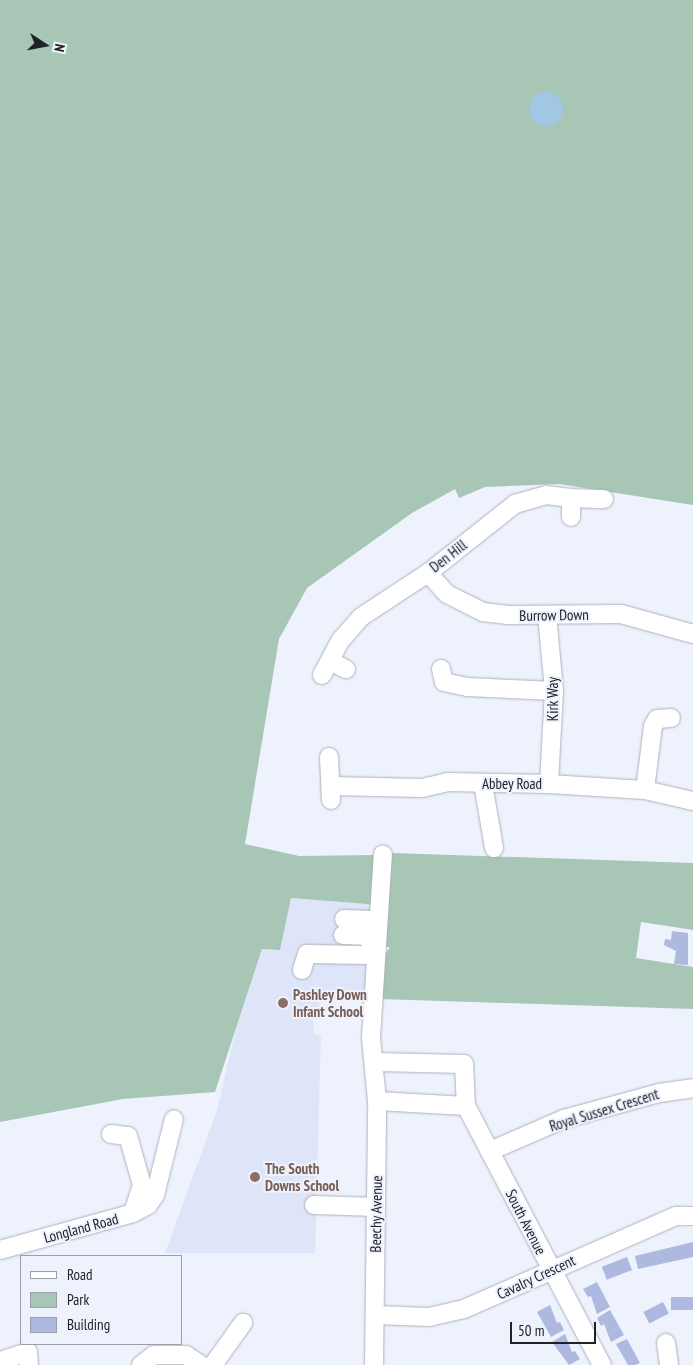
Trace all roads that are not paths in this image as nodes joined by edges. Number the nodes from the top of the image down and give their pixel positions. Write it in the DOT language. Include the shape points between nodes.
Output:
graph roads {
  1 [pos="571,498"];
  2 [pos="604,499"];
  3 [pos="571,516"];
  4 [pos="428,573"];
  5 [pos="547,615"];
  6 [pos="693,634"];
  7 [pos="332,668"];
  8 [pos="440,681"];
  9 [pos="554,691"];
  10 [pos="671,718"];
  11 [pos="329,757"];
  12 [pos="483,784"];
  13 [pos="549,784"];
  14 [pos="645,790"];
  15 [pos="693,801"];
  16 [pos="494,848"];
  17 [pos="384,854"];
  18 [pos="343,927"];
  19 [pos="379,955"];
  20 [pos="302,970"];
  21 [pos="376,1062"];
  22 [pos="693,1088"];
  23 [pos="377,1101"];
  24 [pos="466,1106"];
  25 [pos="174,1119"];
  26 [pos="110,1134"];
  27 [pos="490,1152"];
  28 [pos="314,1205"];
  29 [pos="376,1207"];
  30 [pos="133,1214"];
  31 [pos="693,1216"];
  32 [pos="0,1250"];
  33 [pos="550,1269"];
  34 [pos="375,1315"];
  35 [pos="242,1323"];
  36 [pos="666,1343"];
  37 [pos="28,1359"];
  38 [pos="0,1361"];
  39 [pos="141,1365"];
  40 [pos="200,1365"];
  41 [pos="213,1365"];
  42 [pos="374,1365"];
  43 [pos="602,1365"];
  44 [pos="669,1365"];
  1 -- 2 [label="street, Den Hill"];
  1 -- 3 [label="street"];
  1 -- 4 [label="street, Den Hill" via="546,495 515,504"];
  4 -- 5 [label="street, Burrow Down" via="447,594 483,612"];
  4 -- 7 [label="street, Den Hill" via="361,617"];
  5 -- 6 [label="street, Burrow Down" via="621,614"];
  5 -- 9 [label="street, Kirk Way"];
  8 -- 9 [label="street" via="479,689"];
  9 -- 13 [label="street, Kirk Way"];
  10 -- 14 [label="street" via="657,720 653,726"];
  11 -- 12 [label="street, Abbey Road" via="331,793 422,788 447,782"];
  12 -- 13 [label="street, Abbey Road"];
  12 -- 16 [label="street"];
  13 -- 14 [label="street, Abbey Road"];
  14 -- 15 [label="street, Abbey Road"];
  17 -- 19 [label="street"];
  18 -- 19 [label="street" via="369,936"];
  19 -- 20 [label="street" via="307,954"];
  19 -- 21 [label="street, Beechy Avenue" via="371,1038"];
  21 -- 23 [label="street, Beechy Avenue"];
  21 -- 24 [label="street" via="464,1064"];
  22 -- 27 [label="street, Royal Sussex Crescent" via="659,1093 564,1119"];
  23 -- 24 [label="street"];
  23 -- 29 [label="street, Beechy Avenue"];
  24 -- 27 [label="street, South Avenue"];
  25 -- 30 [label="street" via="155,1195"];
  26 -- 30 [label="street" via="128,1136 142,1185"];
  27 -- 33 [label="street, South Avenue"];
  28 -- 29 [label="street"];
  29 -- 34 [label="street, Beechy Avenue"];
  30 -- 32 [label="street, Longland Road"];
  31 -- 33 [label="street, Cavalry Crescent" via="676,1216"];
  33 -- 34 [label="street, Cavalry Crescent" via="464,1309 428,1317"];
  33 -- 43 [label="street, South Avenue"];
  34 -- 42 [label="street, Beechy Avenue"];
  35 -- 41 [label="street"];
  36 -- 44 [label="street"];
  37 -- 38 [label="street"];
  39 -- 40 [label="street" via="154,1354 186,1355"];
}
